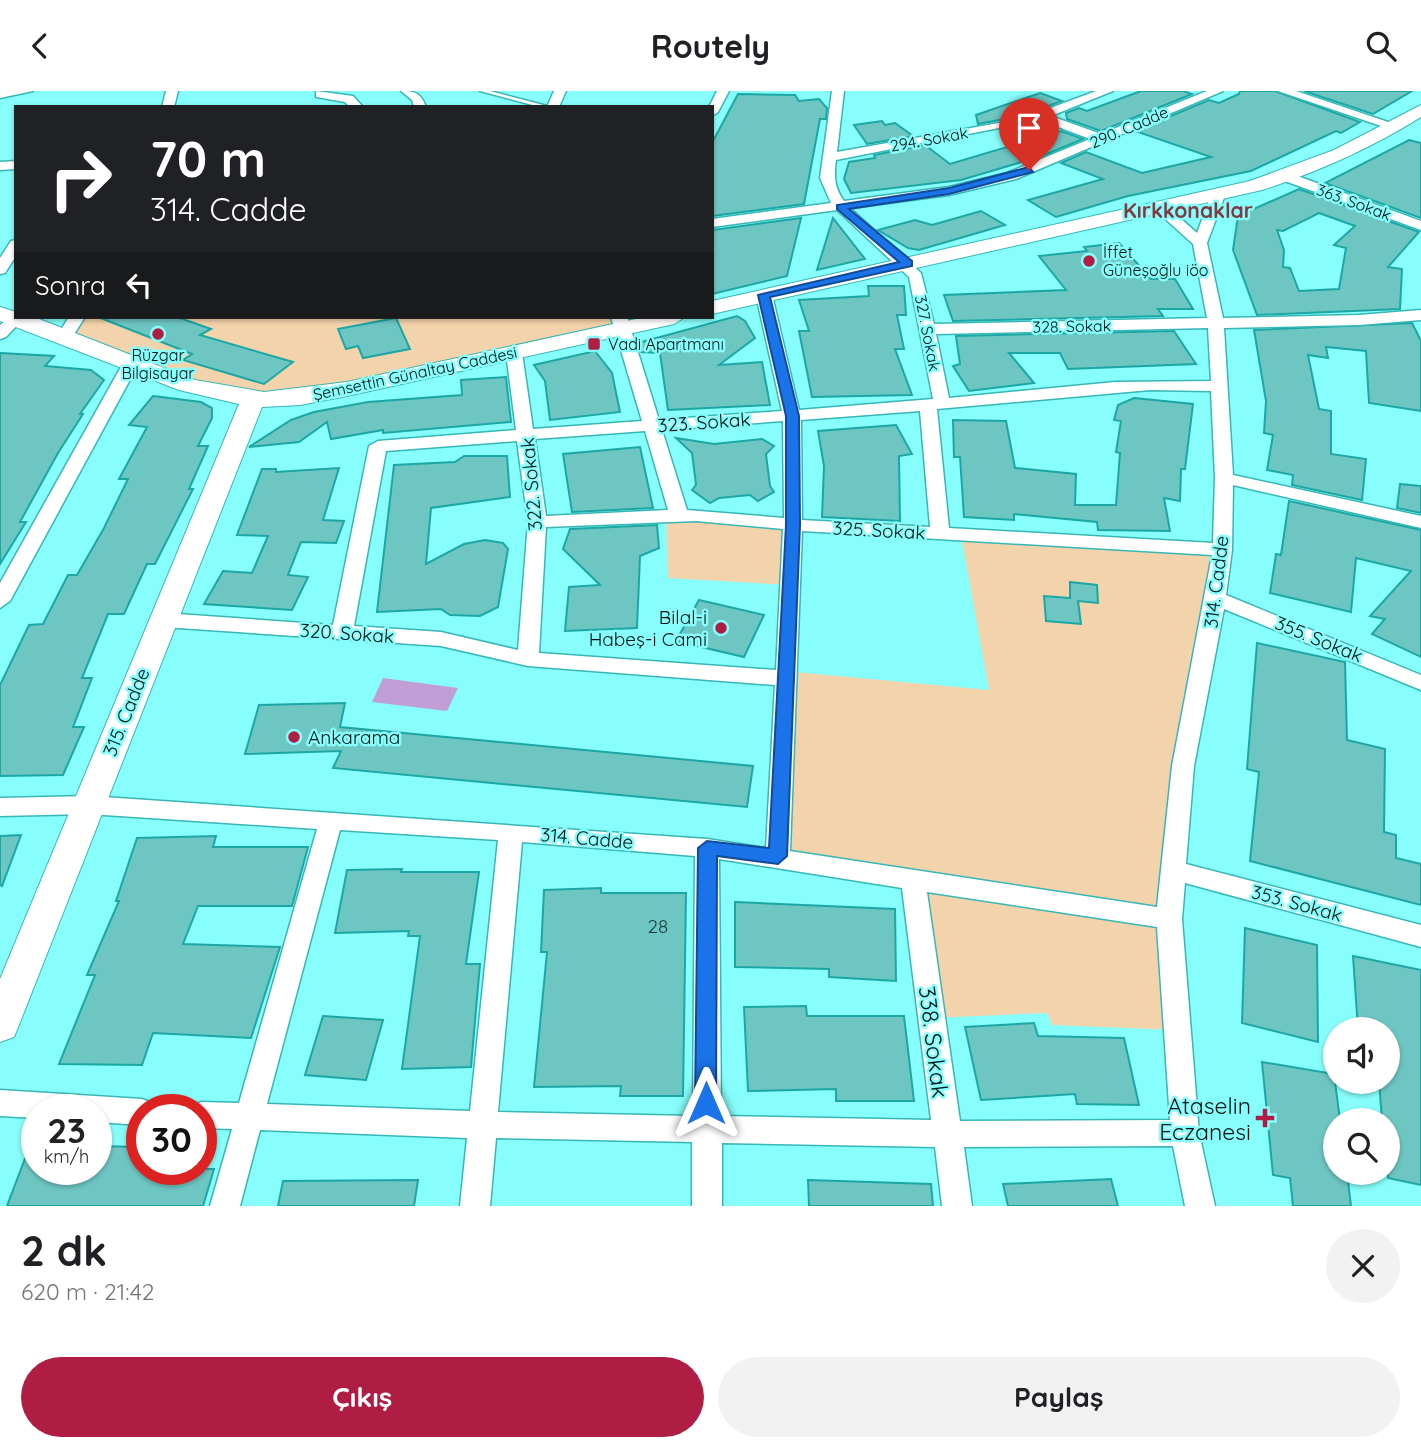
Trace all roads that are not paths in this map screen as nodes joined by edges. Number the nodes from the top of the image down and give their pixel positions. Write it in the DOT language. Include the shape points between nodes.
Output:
graph roads {
  1 [pos="27,91"];
  2 [pos="407,91"];
  3 [pos="483,91"];
  4 [pos="532,91"];
  5 [pos="723,91"];
  6 [pos="838,91"];
  7 [pos="1107,91"];
  8 [pos="1217,91"];
  9 [pos="1284,91"];
  10 [pos="0,94"];
  11 [pos="320,94"];
  12 [pos="523,103"];
  13 [pos="355,105"];
  14 [pos="419,105"];
  15 [pos="537,105"];
  16 [pos="714,108"];
  17 [pos="1421,110"];
  18 [pos="1042,117"];
  19 [pos="1394,126"];
  20 [pos="1102,139"];
  21 [pos="829,156"];
  22 [pos="1287,177"];
  23 [pos="1218,195"];
  24 [pos="841,207"];
  25 [pos="1159,207"];
  26 [pos="714,223"];
  27 [pos="1421,226"];
  28 [pos="1200,243"];
  29 [pos="14,247"];
  30 [pos="908,263"];
  31 [pos="0,271"];
  32 [pos="764,295"];
  33 [pos="714,308"];
  34 [pos="1421,315"];
  35 [pos="656,319"];
  36 [pos="5,322"];
  37 [pos="620,323"];
  38 [pos="1216,323"];
  39 [pos="71,326"];
  40 [pos="928,329"];
  41 [pos="514,353"];
  42 [pos="130,365"];
  43 [pos="1220,387"];
  44 [pos="253,399"];
  45 [pos="935,405"];
  46 [pos="792,416"];
  47 [pos="652,426"];
  48 [pos="527,434"];
  49 [pos="1224,478"];
  50 [pos="678,513"];
  51 [pos="537,522"];
  52 [pos="1421,522"];
  53 [pos="793,525"];
  54 [pos="940,533"];
  55 [pos="1222,550"];
  56 [pos="6,582"];
  57 [pos="1216,598"];
  58 [pos="0,601"];
  59 [pos="164,620"];
  60 [pos="342,633"];
  61 [pos="528,659"];
  62 [pos="784,678"];
  63 [pos="1421,683"];
  64 [pos="89,805"];
  65 [pos="0,807"];
  66 [pos="331,820"];
  67 [pos="511,832"];
  68 [pos="707,848"];
  69 [pos="778,856"];
  70 [pos="1172,870"];
  71 [pos="913,878"];
  72 [pos="1169,919"];
  73 [pos="1421,936"];
  74 [pos="0,1025"];
  75 [pos="0,1103"];
  76 [pos="126,1111"];
  77 [pos="217,1116"];
  78 [pos="250,1118"];
  79 [pos="483,1125"];
  80 [pos="705,1129"];
  81 [pos="1185,1133"];
  82 [pos="946,1134"];
  83 [pos="225,1206"];
  84 [pos="475,1206"];
  85 [pos="707,1206"];
  86 [pos="957,1206"];
  87 [pos="1200,1206"];
  1 -- 10 [label="street"];
  2 -- 14 [label="street"];
  3 -- 12 [label="lane"];
  4 -- 12 [label="lane"];
  5 -- 16 [label="street"];
  6 -- 21 [label="street"];
  7 -- 18 [label="street, 294. Sokak"];
  8 -- 20 [label="street, 290. Cadde"];
  9 -- 19 [label="street"];
  11 -- 13 [label="street" via="349,99"];
  12 -- 15 [label="lane"];
  17 -- 19 [label="street"];
  18 -- 20 [label="street"];
  18 -- 21 [label="street, 294. Sokak"];
  19 -- 22 [label="street"];
  20 -- 24 [label="street, 290. Cadde" via="1010,176 949,191"];
  21 -- 24 [label="street" via="828,190"];
  22 -- 23 [label="street"];
  22 -- 27 [label="street, 363. Sokak"];
  23 -- 25 [label="street"];
  23 -- 28 [label="street"];
  24 -- 26 [label="street, 290. Cadde"];
  24 -- 30 [label="street"];
  25 -- 28 [label="street"];
  25 -- 30 [label="street"];
  28 -- 38 [label="street, 314. Cadde"];
  29 -- 31 [label="street"];
  30 -- 32 [label="street"];
  30 -- 40 [label="street, 327. Sokak" via="916,275"];
  32 -- 33 [label="street"];
  32 -- 46 [label="street"];
  34 -- 38 [label="street, 328. Sokak"];
  35 -- 37 [label="street, Şemsettin Günaltay Caddesi"];
  36 -- 39 [label="street, Şemsettin Günaltay Caddesi"];
  37 -- 41 [label="street, Şemsettin Günaltay Caddesi"];
  37 -- 47 [label="street"];
  38 -- 40 [label="street, 328. Sokak"];
  38 -- 43 [label="street, 314. Cadde"];
  39 -- 42 [label="street, Şemsettin Günaltay Caddesi"];
  40 -- 45 [label="street, 327. Sokak"];
  41 -- 44 [label="street, Şemsettin Günaltay Caddesi" via="303,397"];
  41 -- 48 [label="street, 322. Sokak"];
  42 -- 44 [label="street, Şemsettin Günaltay Caddesi"];
  42 -- 56 [label="street"];
  43 -- 45 [label="street, 323. Sokak" via="1138,385"];
  43 -- 49 [label="street, 314. Cadde"];
  44 -- 59 [label="street, 315. Cadde"];
  45 -- 46 [label="street, 323. Sokak"];
  45 -- 54 [label="street, 327. Sokak"];
  46 -- 47 [label="street, 323. Sokak"];
  46 -- 53 [label="street"];
  47 -- 48 [label="street, 323. Sokak"];
  47 -- 50 [label="street"];
  48 -- 51 [label="street, 322. Sokak"];
  48 -- 60 [label="street, 323. Sokak" via="378,446"];
  49 -- 52 [label="street"];
  49 -- 55 [label="street, 314. Cadde"];
  50 -- 51 [label="street, 325. Sokak"];
  50 -- 53 [label="street, 325. Sokak" via="744,516"];
  51 -- 61 [label="street, 322. Sokak"];
  53 -- 54 [label="street, 325. Sokak"];
  53 -- 62 [label="street"];
  54 -- 55 [label="street, 325. Sokak"];
  55 -- 57 [label="street, 314. Cadde"];
  56 -- 58 [label="street"];
  57 -- 63 [label="street, 355. Sokak"];
  57 -- 70 [label="street, 314. Cadde" via="1182,766"];
  59 -- 60 [label="street, 320. Sokak"];
  59 -- 64 [label="street, 315. Cadde"];
  60 -- 61 [label="street, 320. Sokak" via="441,639"];
  61 -- 62 [label="street, 320. Sokak"];
  62 -- 69 [label="street"];
  64 -- 65 [label="street, 314. Cadde"];
  64 -- 66 [label="street, 314. Cadde"];
  64 -- 74 [label="street, 315. Cadde"];
  66 -- 67 [label="street, 314. Cadde"];
  66 -- 78 [label="street"];
  67 -- 68 [label="street, 314. Cadde"];
  67 -- 79 [label="street"];
  68 -- 69 [label="street, 314. Cadde"];
  68 -- 80 [label="street"];
  69 -- 71 [label="street, 314. Cadde"];
  70 -- 72 [label="street, 314. Cadde"];
  70 -- 73 [label="street, 353. Sokak"];
  71 -- 72 [label="street, 314. Cadde"];
  71 -- 82 [label="street, 338. Sokak"];
  72 -- 81 [label="street, 314. Cadde"];
  75 -- 76 [label="street"];
  77 -- 78 [label="street"];
  78 -- 79 [label="street"];
  78 -- 83 [label="street"];
  79 -- 80 [label="street"];
  79 -- 84 [label="street"];
  80 -- 82 [label="street"];
  80 -- 85 [label="street"];
  81 -- 82 [label="street"];
  81 -- 87 [label="street, 314. Cadde"];
  82 -- 86 [label="street, 338. Sokak"];
}
